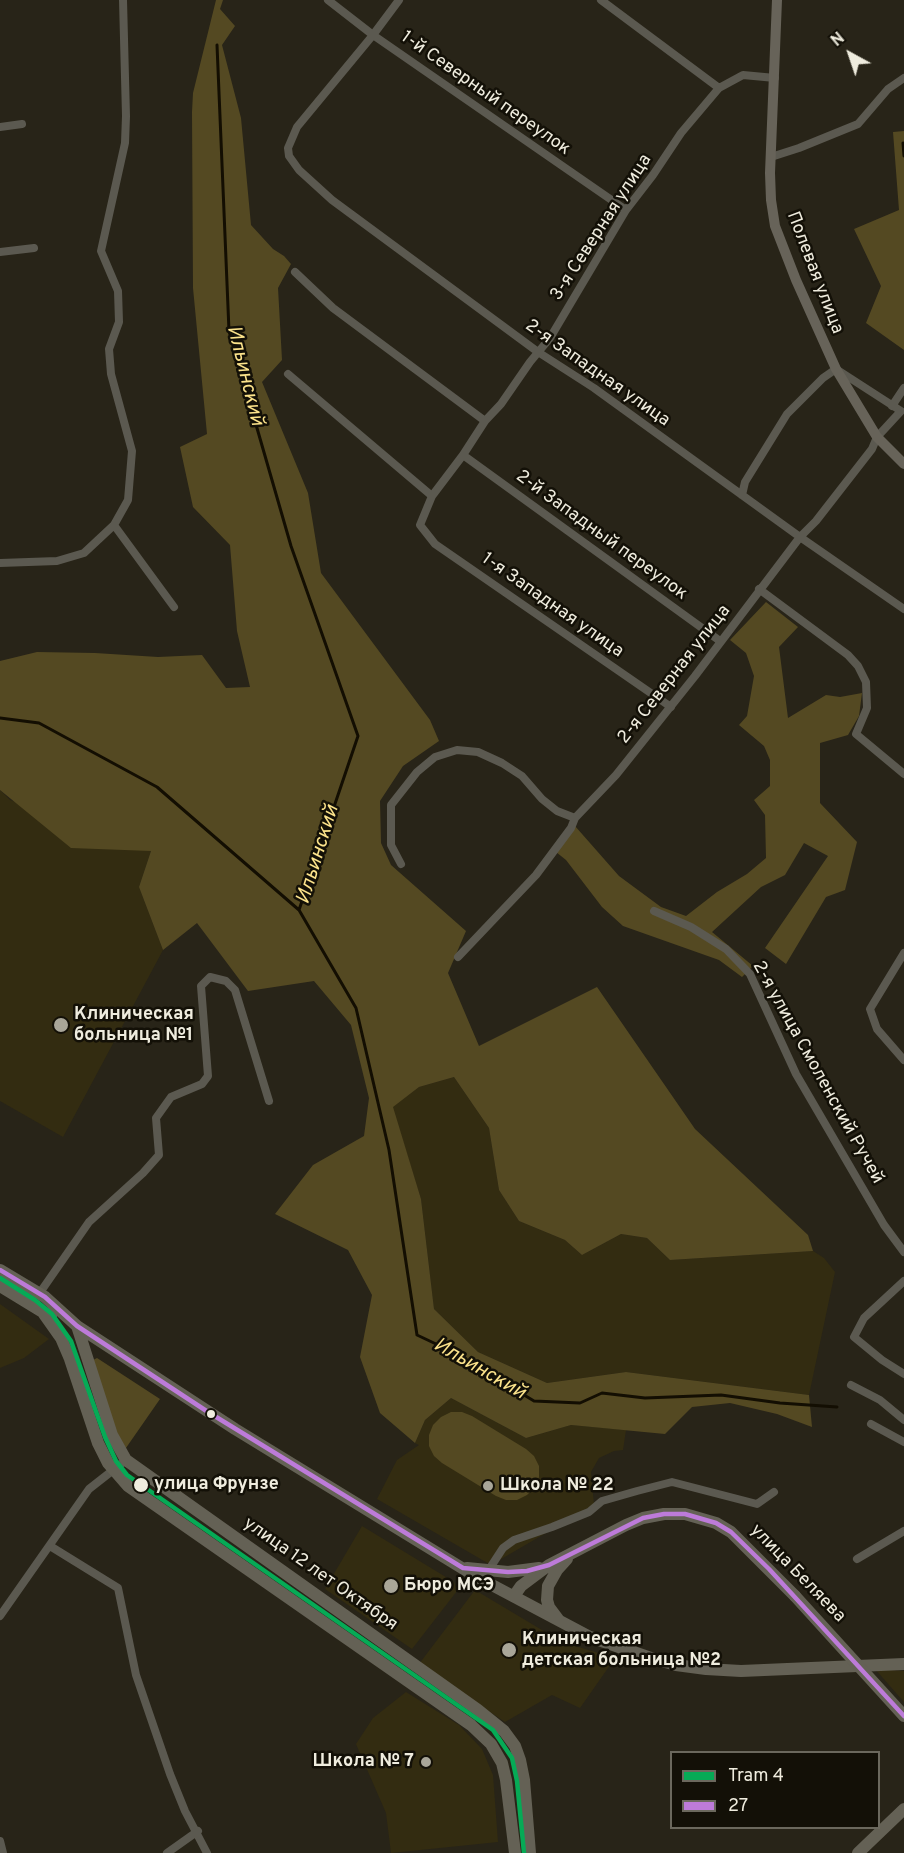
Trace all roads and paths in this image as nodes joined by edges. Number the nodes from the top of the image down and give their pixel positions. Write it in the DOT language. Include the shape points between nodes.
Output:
graph roads {
  1 [pos="123,0"];
  2 [pos="328,0"];
  3 [pos="399,0"];
  4 [pos="601,0"];
  5 [pos="777,0"];
  6 [pos="373,35"];
  7 [pos="775,78"];
  8 [pos="904,78"];
  9 [pos="719,88"];
  10 [pos="22,124"];
  11 [pos="0,127"];
  12 [pos="771,157"];
  13 [pos="626,210"];
  14 [pos="34,248"];
  15 [pos="0,252"];
  16 [pos="295,272"];
  17 [pos="538,352"];
  18 [pos="836,369"];
  19 [pos="288,374"];
  20 [pos="904,388"];
  21 [pos="892,406"];
  22 [pos="902,412"];
  23 [pos="485,421"];
  24 [pos="877,437"];
  25 [pos="464,455"];
  26 [pos="904,464"];
  27 [pos="742,495"];
  28 [pos="432,496"];
  29 [pos="114,525"];
  30 [pos="420,525"];
  31 [pos="800,537"];
  32 [pos="0,563"];
  33 [pos="759,590"];
  34 [pos="174,607"];
  35 [pos="904,609"];
  36 [pos="720,641"];
  37 [pos="671,707"];
  38 [pos="904,774"];
  39 [pos="575,818"];
  40 [pos="401,864"];
  41 [pos="654,911"];
  42 [pos="904,953"];
  43 [pos="458,957"];
  44 [pos="904,1060"];
  45 [pos="269,1101"];
  46 [pos="904,1252"];
  47 [pos="0,1270"];
  48 [pos="904,1281"];
  49 [pos="0,1286"];
  50 [pos="39,1294"];
  51 [pos="44,1314"];
  52 [pos="77,1326"];
  53 [pos="904,1374"];
  54 [pos="851,1385"];
  55 [pos="904,1420"];
  56 [pos="870,1424"];
  57 [pos="904,1443"];
  58 [pos="126,1460"];
  59 [pos="113,1470"];
  60 [pos="774,1492"];
  61 [pos="904,1531"];
  62 [pos="50,1546"];
  63 [pos="572,1554"];
  64 [pos="857,1559"];
  65 [pos="549,1565"];
  66 [pos="463,1568"];
  67 [pos="488,1570"];
  68 [pos="514,1596"];
  69 [pos="0,1616"];
  70 [pos="563,1624"];
  71 [pos="904,1664"];
  72 [pos="904,1716"];
  73 [pos="904,1809"];
  74 [pos="198,1832"];
  75 [pos="0,1840"];
  76 [pos="3,1853"];
  77 [pos="166,1853"];
  78 [pos="207,1853"];
  79 [pos="514,1853"];
  80 [pos="530,1853"];
  81 [pos="858,1853"];
  1 -- 29 [label="street" via="125,143 101,251 118,291 119,322 109,349 111,374 132,451 128,500"];
  2 -- 6 [label="street, 1-й Северный переулок"];
  3 -- 6 [label="street"];
  4 -- 9 [label="street"];
  5 -- 7 [label="main road, Полевая улица"];
  6 -- 13 [label="street, 1-й Северный переулок"];
  6 -- 17 [label="street, 2-я Западная улица" via="297,128 288,148 289,156 332,200"];
  7 -- 9 [label="street, 3-я Северная улица" via="743,75"];
  7 -- 12 [label="main road, Полевая улица"];
  8 -- 12 [label="street" via="888,89 858,124"];
  9 -- 13 [label="street, 3-я Северная улица"];
  10 -- 11 [label="street"];
  12 -- 18 [label="main road, Полевая улица" via="775,226"];
  13 -- 17 [label="street, 3-я Северная улица"];
  14 -- 15 [label="street"];
  16 -- 23 [label="street" via="333,308"];
  17 -- 23 [label="street, 3-я Северная улица"];
  17 -- 27 [label="street, 2-я Западная улица"];
  18 -- 21 [label="street, 2-я Северная улица"];
  18 -- 24 [label="main road, Полевая улица"];
  18 -- 27 [label="street" via="787,414 745,482"];
  19 -- 28 [label="street"];
  20 -- 21 [label="street"];
  21 -- 22 [label="street, 2-я Северная улица"];
  22 -- 24 [label="street, 2-я Северная улица"];
  23 -- 25 [label="street, 3-я Северная улица"];
  24 -- 26 [label="main road, Полевая улица"];
  24 -- 31 [label="street, 2-я Северная улица" via="872,449"];
  25 -- 28 [label="street, 3-я Северная улица"];
  25 -- 36 [label="street, 2-й Западный переулок"];
  27 -- 31 [label="street, 2-я Западная улица"];
  28 -- 30 [label="street, 3-я Северная улица"];
  29 -- 32 [label="street" via="84,553 57,561"];
  29 -- 34 [label="street"];
  30 -- 37 [label="street, 1-я Западная улица" via="435,544"];
  31 -- 33 [label="street, 2-я Северная улица"];
  31 -- 35 [label="street, 2-я Западная улица"];
  33 -- 36 [label="street, 2-я Северная улица"];
  33 -- 38 [label="street" via="858,666 866,682 867,708 856,734"];
  36 -- 37 [label="street, 2-я Северная улица"];
  37 -- 39 [label="street, 2-я Северная улица"];
  39 -- 40 [label="street" via="557,811 522,776 502,763 478,752 457,750 435,757 417,772 391,805 391,845"];
  39 -- 43 [label="street, 2-я Северная улица" via="536,875"];
  41 -- 46 [label="street, 2-я улица Смоленский Ручей" via="726,948 750,974 796,1074 884,1226"];
  42 -- 44 [label="street" via="870,1010 878,1029"];
  45 -- 50 [label="street" via="235,990 226,981 210,976 201,986 208,1076 202,1084 171,1097 156,1118 159,1155 89,1222"];
  47 -- 50 [label="main road"];
  48 -- 53 [label="street" via="864,1318 854,1337"];
  49 -- 51 [label="main road"];
  50 -- 52 [label="main road"];
  51 -- 52 [label="main road"];
  51 -- 59 [label="main road, улица 12 лет Октября" via="61,1338 98,1443"];
  52 -- 58 [label="main road, улица 12 лет Октября" via="112,1435"];
  52 -- 66 [label="main road" via="235,1429"];
  54 -- 55 [label="street" via="880,1400"];
  56 -- 57 [label="street"];
  58 -- 59 [label="street"];
  58 -- 80 [label="main road, улица 12 лет Октября" via="504,1731 520,1760"];
  59 -- 62 [label="street" via="89,1490"];
  59 -- 79 [label="main road, улица 12 лет Октября" via="128,1486 479,1732 501,1763 506,1780"];
  60 -- 67 [label="street" via="757,1504 672,1482 637,1491 602,1501 589,1512 514,1539"];
  61 -- 64 [label="street"];
  62 -- 69 [label="street"];
  62 -- 74 [label="street" via="118,1588 136,1675 170,1774"];
  63 -- 65 [label="main road, улица Беляева"];
  63 -- 70 [label="main road" via="552,1578 547,1594 549,1607"];
  63 -- 72 [label="main road, улица Беляева, bridge" via="643,1518 664,1514 701,1518 731,1532"];
  65 -- 67 [label="main road" via="527,1571"];
  65 -- 68 [label="main road"];
  66 -- 67 [label="main road"];
  66 -- 68 [label="main road"];
  68 -- 70 [label="main road"];
  70 -- 71 [label="main road" via="619,1649 706,1669"];
  73 -- 81 [label="main road"];
  74 -- 77 [label="street"];
  74 -- 78 [label="street"];
  75 -- 76 [label="street"];
}
